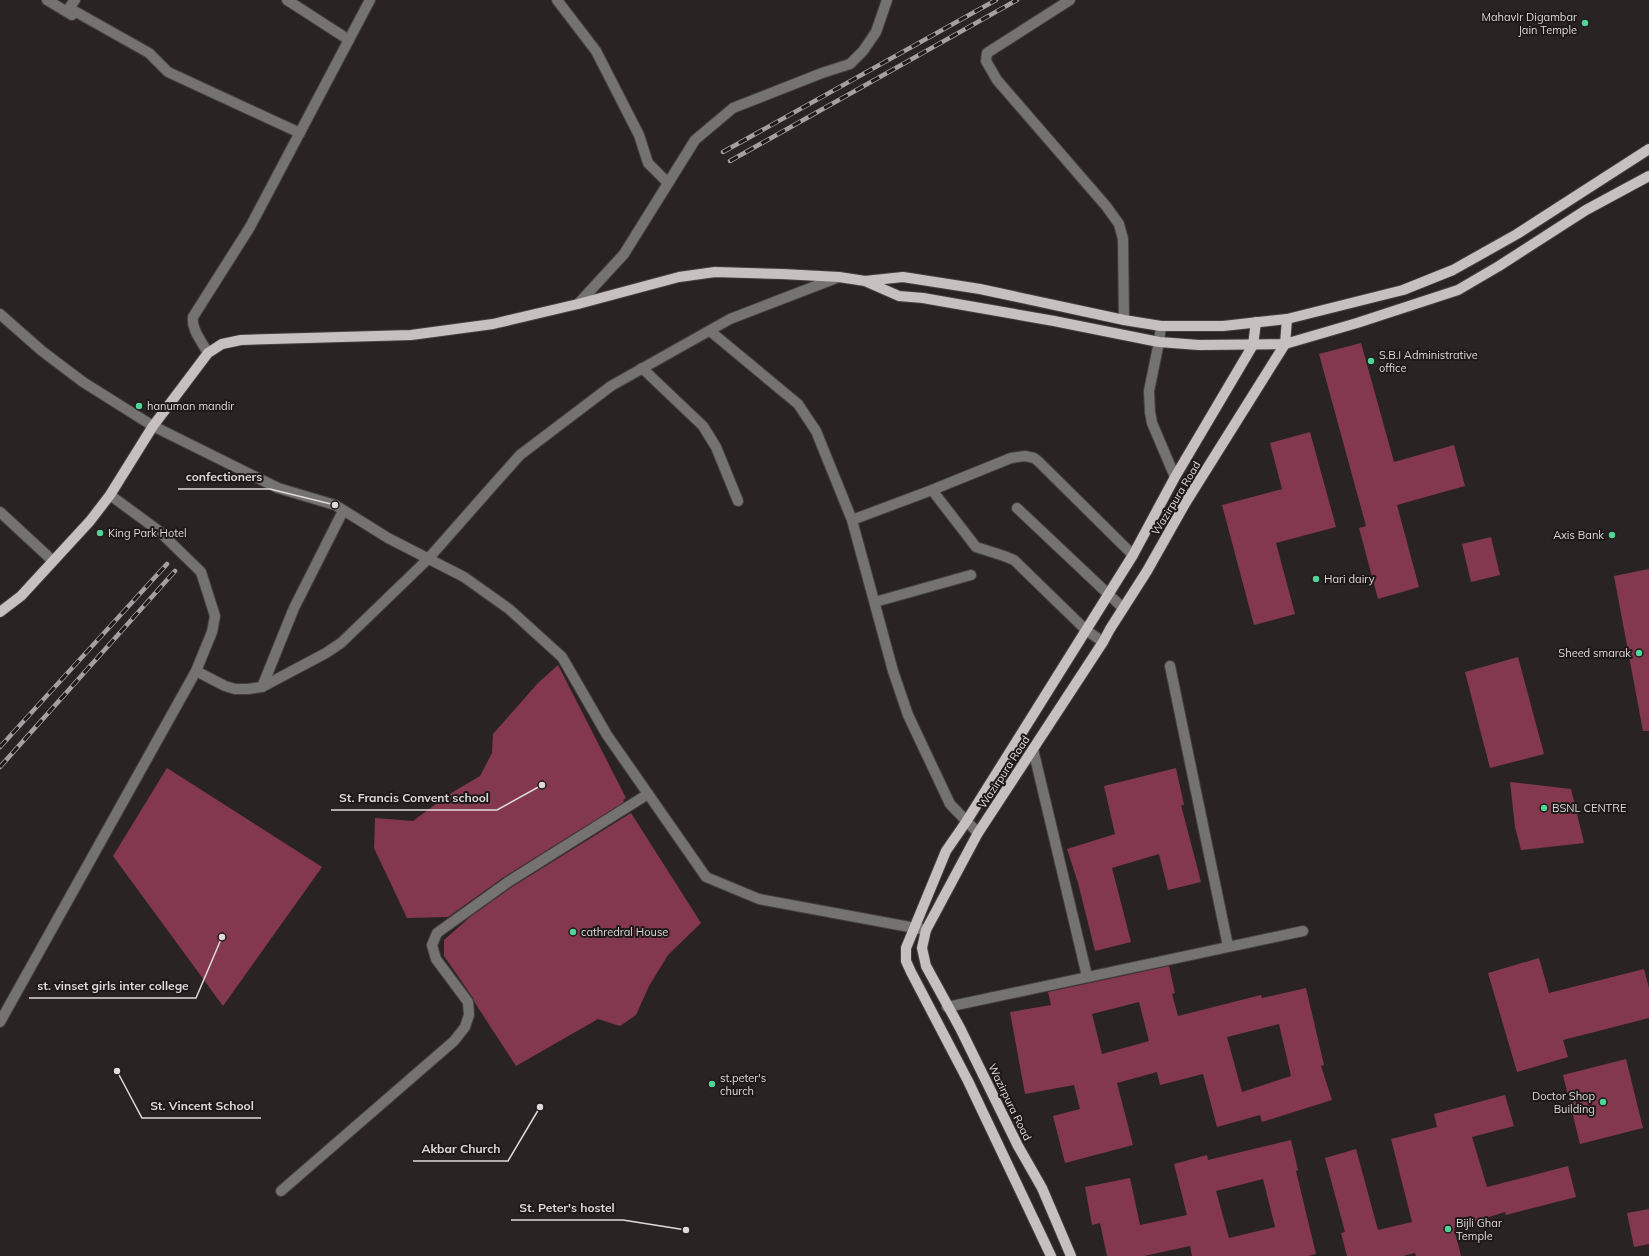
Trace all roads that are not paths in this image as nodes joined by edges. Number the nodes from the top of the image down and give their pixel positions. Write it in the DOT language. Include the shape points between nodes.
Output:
graph roads {
  1 [pos="47,0"];
  2 [pos="75,0"];
  3 [pos="287,0"];
  4 [pos="370,0"];
  5 [pos="557,0"];
  6 [pos="887,0"];
  7 [pos="1070,0"];
  8 [pos="72,15"];
  9 [pos="349,40"];
  10 [pos="300,133"];
  11 [pos="1649,149"];
  12 [pos="1649,176"];
  13 [pos="668,183"];
  14 [pos="839,277"];
  15 [pos="865,281"];
  16 [pos="578,304"];
  17 [pos="0,314"];
  18 [pos="1287,319"];
  19 [pos="1124,320"];
  20 [pos="1256,322"];
  21 [pos="1161,326"];
  22 [pos="710,331"];
  23 [pos="1159,342"];
  24 [pos="1285,344"];
  25 [pos="1253,345"];
  26 [pos="208,353"];
  27 [pos="642,368"];
  28 [pos="153,426"];
  29 [pos="1175,477"];
  30 [pos="932,490"];
  31 [pos="110,495"];
  32 [pos="738,501"];
  33 [pos="1017,508"];
  34 [pos="343,511"];
  35 [pos="0,512"];
  36 [pos="852,520"];
  37 [pos="1133,555"];
  38 [pos="428,559"];
  39 [pos="53,561"];
  40 [pos="971,575"];
  41 [pos="1108,594"];
  42 [pos="875,602"];
  43 [pos="1122,608"];
  44 [pos="0,612"];
  45 [pos="1086,630"];
  46 [pos="1103,642"];
  47 [pos="1170,666"];
  48 [pos="196,671"];
  49 [pos="262,687"];
  50 [pos="1033,749"];
  51 [pos="648,794"];
  52 [pos="966,822"];
  53 [pos="978,833"];
  54 [pos="914,927"];
  55 [pos="926,930"];
  56 [pos="1302,932"];
  57 [pos="1228,946"];
  58 [pos="1087,976"];
  59 [pos="947,1007"];
  60 [pos="0,1022"];
  61 [pos="281,1191"];
  62 [pos="1052,1256"];
  63 [pos="1071,1256"];
  1 -- 8 [label="street"];
  2 -- 10 [label="street" via="69,8 149,53 168,72"];
  3 -- 9 [label="street"];
  4 -- 9 [label="street"];
  5 -- 13 [label="street" via="596,51 639,135 648,163"];
  6 -- 13 [label="street" via="876,32 850,64 733,108 695,140"];
  7 -- 19 [label="street" via="1000,44 987,54 986,61 997,80 1119,224 1123,239"];
  9 -- 10 [label="street"];
  10 -- 26 [label="street" via="250,227 194,317 194,328"];
  11 -- 18 [label="main road" via="1517,234 1454,270 1403,290"];
  12 -- 24 [label="main road" via="1586,210 1458,290"];
  13 -- 16 [label="street" via="624,254"];
  14 -- 15 [label="main road"];
  14 -- 16 [label="main road" via="715,272 679,277"];
  14 -- 22 [label="street" via="730,319"];
  15 -- 19 [label="main road" via="903,278 980,290"];
  15 -- 23 [label="main road" via="899,296 923,298"];
  16 -- 26 [label="main road" via="493,324 411,335 241,340 222,344"];
  17 -- 28 [label="street" via="42,351 83,382"];
  18 -- 20 [label="main road"];
  18 -- 24 [label="main road, Wazirpura Road"];
  19 -- 21 [label="main road"];
  20 -- 21 [label="main road" via="1223,326"];
  20 -- 25 [label="main road, Wazirpura Road"];
  21 -- 23 [label="street"];
  22 -- 27 [label="street"];
  22 -- 36 [label="street" via="798,404 816,432"];
  23 -- 25 [label="main road"];
  23 -- 29 [label="street" via="1149,391 1150,412 1152,423"];
  24 -- 25 [label="main road"];
  24 -- 43 [label="main road, Wazirpura Road"];
  25 -- 29 [label="main road, Wazirpura Road"];
  26 -- 28 [label="main road"];
  27 -- 32 [label="street" via="703,426 716,447"];
  27 -- 38 [label="street" via="611,386 520,455"];
  28 -- 31 [label="main road"];
  28 -- 34 [label="street" via="278,488 335,505"];
  29 -- 37 [label="main road, Wazirpura Road"];
  30 -- 36 [label="street"];
  30 -- 37 [label="street" via="1011,458 1034,458"];
  30 -- 45 [label="street" via="976,547 1014,560"];
  31 -- 39 [label="main road"];
  31 -- 48 [label="street" via="159,531 201,572 215,616 212,632"];
  33 -- 41 [label="street"];
  34 -- 38 [label="street"];
  34 -- 49 [label="street" via="294,608"];
  35 -- 39 [label="street"];
  36 -- 42 [label="street"];
  37 -- 41 [label="main road, Wazirpura Road"];
  38 -- 49 [label="street" via="341,643"];
  38 -- 51 [label="street" via="464,577 510,609 562,657 607,735"];
  39 -- 44 [label="main road" via="22,596"];
  40 -- 42 [label="street"];
  41 -- 43 [label="street"];
  41 -- 45 [label="main road, Wazirpura Road"];
  42 -- 52 [label="street" via="893,671 908,715 944,794"];
  43 -- 46 [label="main road, Wazirpura Road"];
  45 -- 46 [label="street"];
  45 -- 52 [label="main road, Wazirpura Road"];
  46 -- 50 [label="main road, Wazirpura Road"];
  47 -- 57 [label="street"];
  48 -- 49 [label="street" via="235,689"];
  48 -- 60 [label="street"];
  50 -- 53 [label="main road, Wazirpura Road"];
  50 -- 58 [label="street"];
  51 -- 54 [label="street" via="706,877 759,899"];
  51 -- 61 [label="street" via="508,882 437,933 432,945 436,959 468,1002 469,1015 465,1027 454,1041"];
  52 -- 53 [label="street"];
  52 -- 54 [label="main road, Wazirpura Road" via="946,851"];
  53 -- 55 [label="main road, Wazirpura Road"];
  54 -- 55 [label="street"];
  54 -- 62 [label="main road, Wazirpura Road" via="906,948 906,961 968,1081"];
  55 -- 59 [label="main road, Wazirpura Road" via="922,948 926,966"];
  56 -- 57 [label="street"];
  57 -- 58 [label="street"];
  58 -- 59 [label="street"];
  59 -- 63 [label="main road, Wazirpura Road" via="1042,1188"];
}
